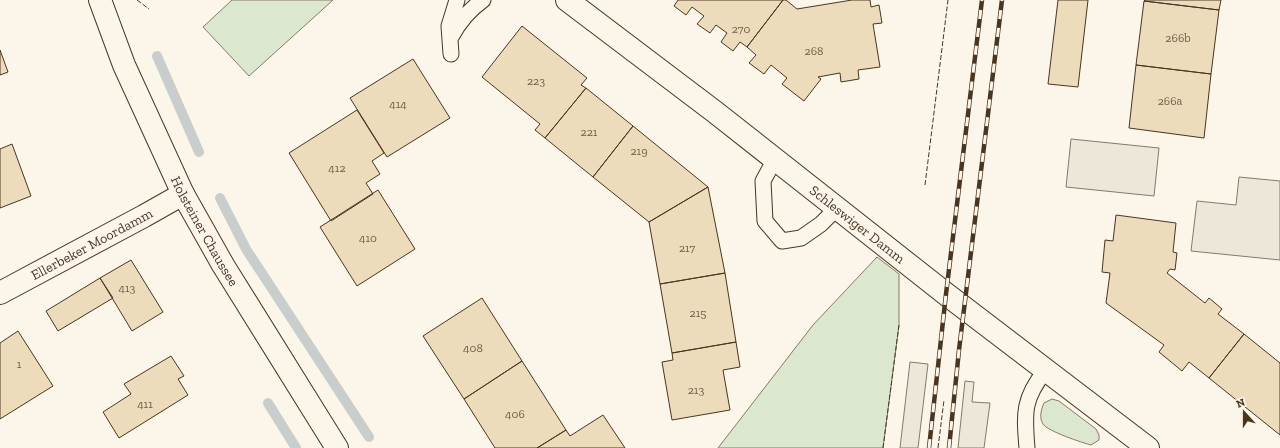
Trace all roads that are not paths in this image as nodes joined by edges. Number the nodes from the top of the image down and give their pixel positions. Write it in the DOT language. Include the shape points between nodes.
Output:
graph roads {
  1 [pos="100,0"];
  2 [pos="456,0"];
  3 [pos="483,0"];
  4 [pos="567,0"];
  5 [pos="450,39"];
  6 [pos="451,54"];
  7 [pos="775,159"];
  8 [pos="183,194"];
  9 [pos="837,208"];
  10 [pos="0,293"];
  11 [pos="1046,370"];
  12 [pos="337,448"];
  13 [pos="1026,448"];
  14 [pos="1148,448"];
  1 -- 8 [label="street, Holsteiner Chaussee" via="124,65"];
  2 -- 5 [label="lane" via="449,26"];
  3 -- 5 [label="lane" via="459,23"];
  4 -- 7 [label="street, Schleswiger Damm"];
  5 -- 6 [label="lane"];
  7 -- 9 [label="street, Schleswiger Damm"];
  7 -- 9 [label="lane" via="763,181 766,221 782,241 801,238 821,224"];
  8 -- 10 [label="street, Ellerbeker Moordamm"];
  8 -- 12 [label="street, Holsteiner Chaussee" via="223,265"];
  9 -- 11 [label="street, Schleswiger Damm"];
  11 -- 13 [label="lane" via="1035,383 1028,402 1025,424"];
  11 -- 14 [label="street, Schleswiger Damm"];
}
